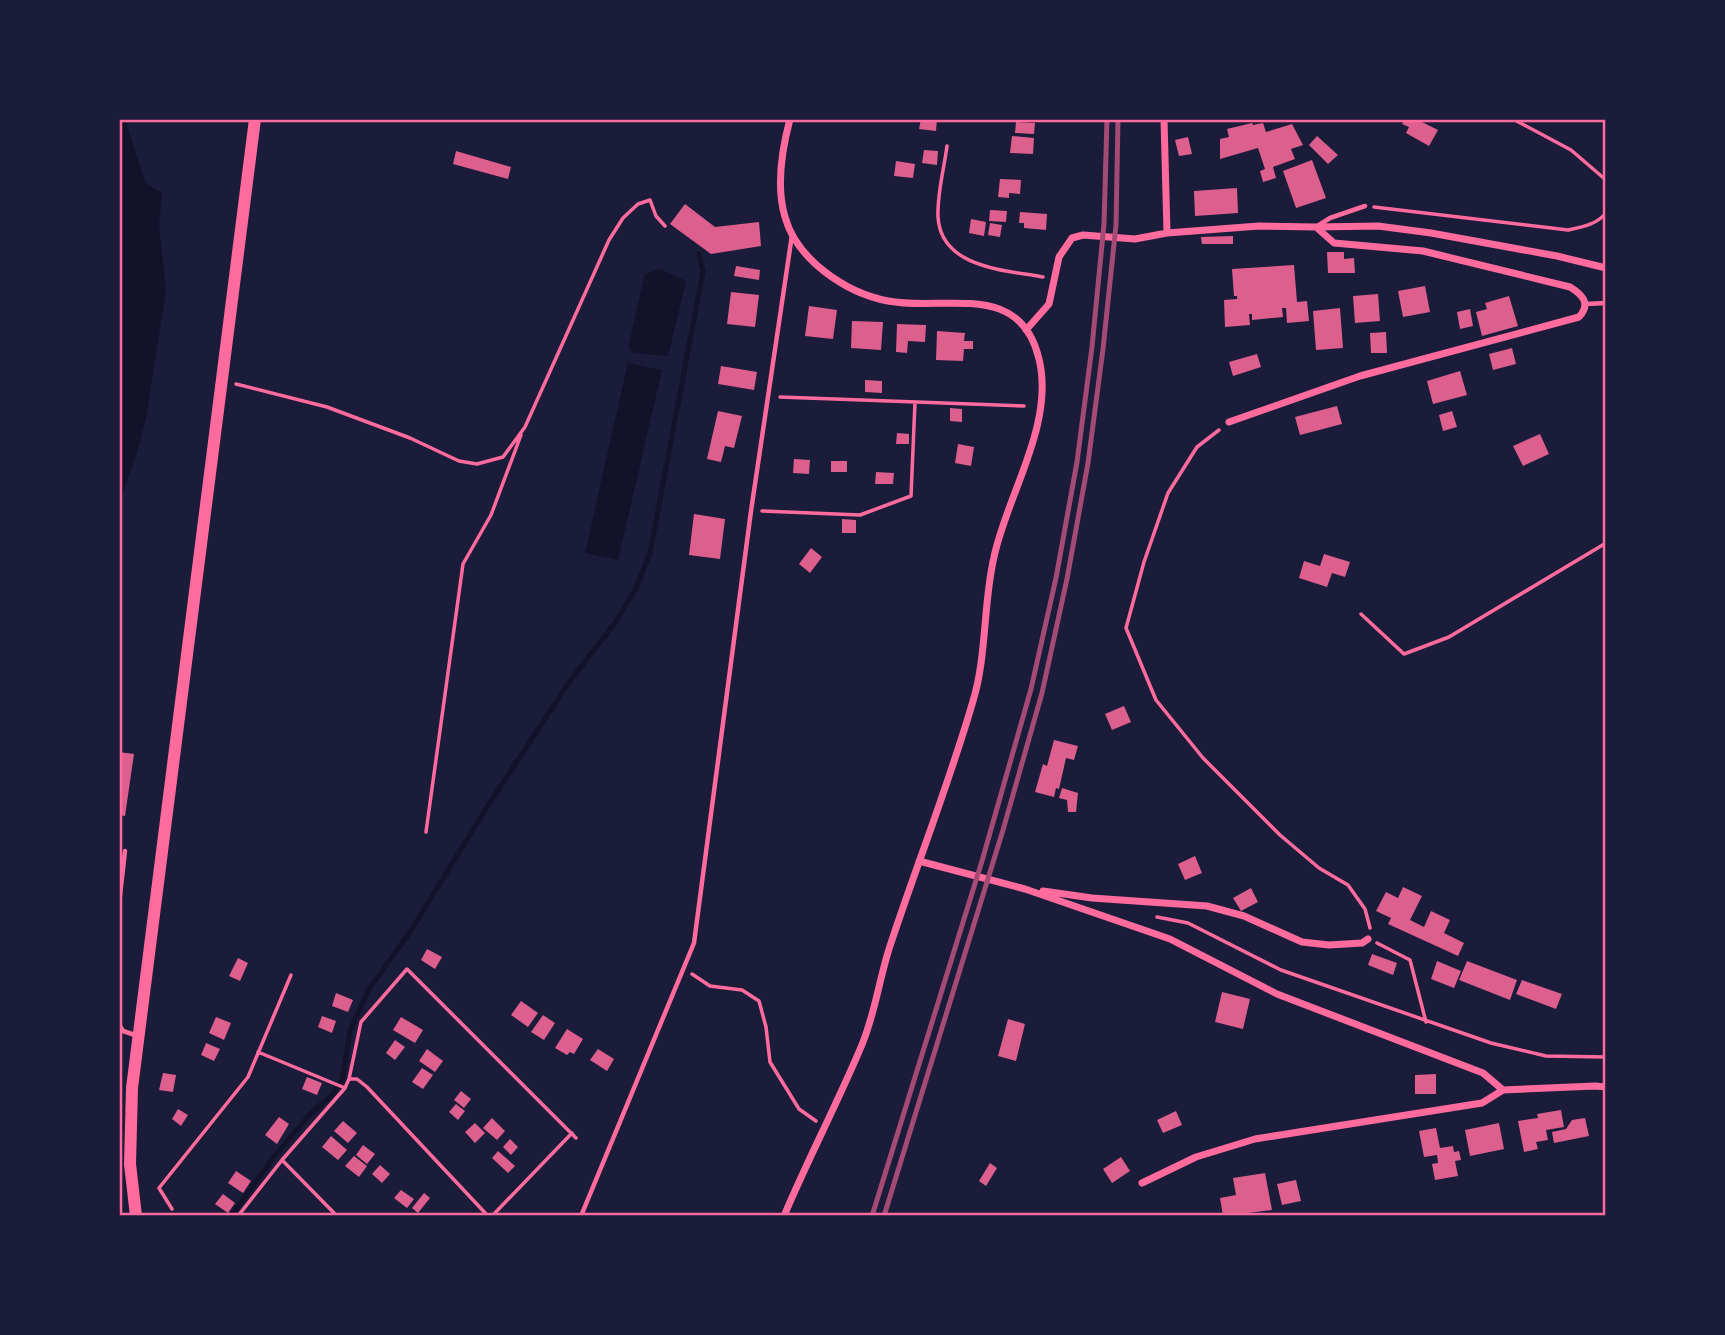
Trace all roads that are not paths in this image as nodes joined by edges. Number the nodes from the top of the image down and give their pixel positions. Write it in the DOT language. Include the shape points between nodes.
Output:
graph roads {
  1 [pos="255,119"];
  2 [pos="790,119"];
  3 [pos="1164,119"];
  4 [pos="1364,206"];
  5 [pos="1316,228"];
  6 [pos="1167,233"];
  7 [pos="792,235"];
  8 [pos="1606,268"];
  9 [pos="1586,303"];
  10 [pos="1606,303"];
  11 [pos="1026,330"];
  12 [pos="1229,422"];
  13 [pos="125,851"];
  14 [pos="919,861"];
  15 [pos="1025,889"];
  16 [pos="119,904"];
  17 [pos="1368,939"];
  18 [pos="119,1024"];
  19 [pos="139,1036"];
  20 [pos="1606,1087"];
  21 [pos="1503,1090"];
  22 [pos="1142,1183"];
  23 [pos="136,1216"];
  24 [pos="581,1216"];
  25 [pos="784,1216"];
  1 -- 19 [label="street"];
  2 -- 7 [label="street" via="781,188"];
  3 -- 6 [label="street"];
  4 -- 5 [label="lane"];
  5 -- 6 [label="street" via="1259,226"];
  5 -- 8 [label="street" via="1378,226 1431,233"];
  5 -- 9 [label="street" via="1334,243 1423,251 1570,287"];
  6 -- 11 [label="street" via="1135,239 1072,238 1059,257 1049,304"];
  7 -- 11 [label="street" via="834,279 861,292 889,302 991,306"];
  7 -- 24 [label="lane" via="694,943"];
  9 -- 10 [label="lane"];
  9 -- 12 [label="street" via="1579,317 1360,376"];
  11 -- 14 [label="street" via="1036,348 1042,376 1039,418 994,557 974,700"];
  13 -- 16 [label="lane"];
  14 -- 15 [label="street"];
  14 -- 25 [label="street" via="863,1044"];
  15 -- 17 [label="street" via="1207,906 1244,916 1303,942 1362,943"];
  15 -- 21 [label="street" via="1170,939 1278,994 1483,1073"];
  18 -- 19 [label="lane" via="123,1031"];
  19 -- 23 [label="street" via="130,1137"];
  20 -- 21 [label="street"];
  21 -- 22 [label="street" via="1482,1103 1255,1139 1196,1157"];
}
